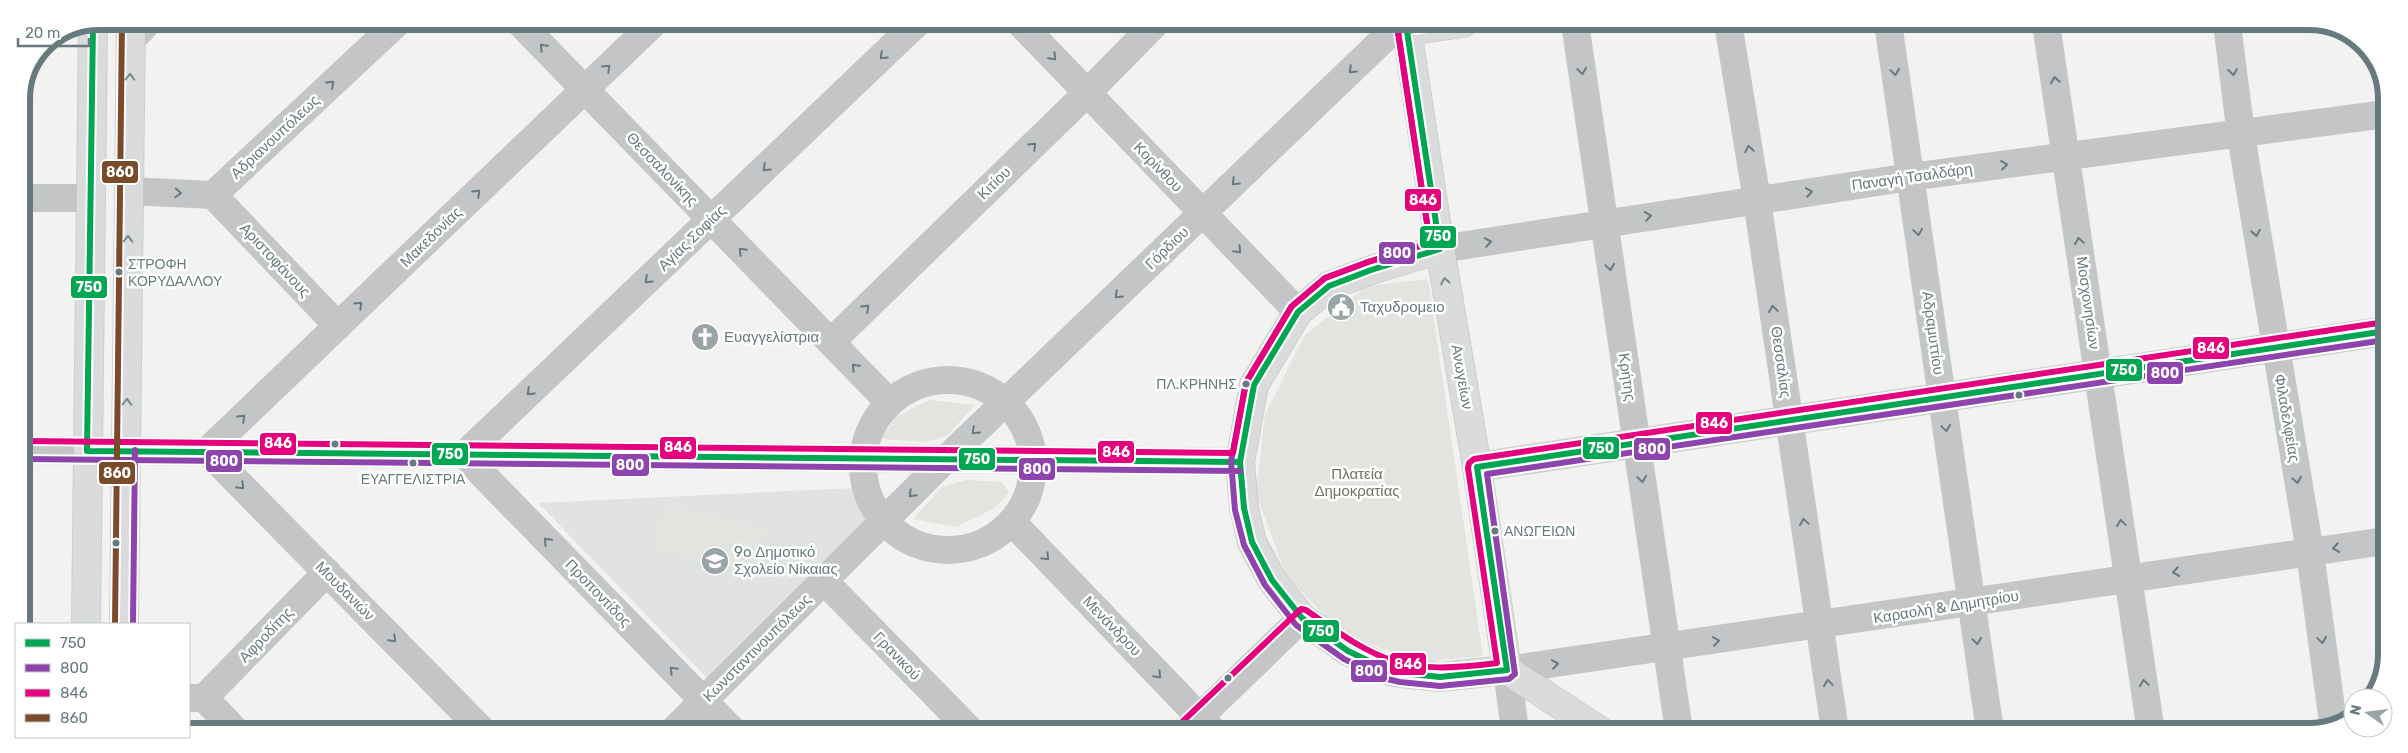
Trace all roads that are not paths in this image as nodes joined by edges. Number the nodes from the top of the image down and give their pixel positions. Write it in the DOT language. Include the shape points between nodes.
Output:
graph roads {
  1 [pos="137,30"];
  2 [pos="389,30"];
  3 [pos="527,30"];
  4 [pos="647,30"];
  5 [pos="910,30"];
  6 [pos="1027,30"];
  7 [pos="1148,30"];
  8 [pos="1400,30"];
  9 [pos="1576,30"];
  10 [pos="1729,30"];
  11 [pos="1889,30"];
  12 [pos="2047,30"];
  13 [pos="2228,30"];
  14 [pos="92,31"];
  15 [pos="584,90"];
  16 [pos="1087,93"];
  17 [pos="2378,115"];
  18 [pos="2240,135"];
  19 [pos="2067,157"];
  20 [pos="1910,177"];
  21 [pos="129,191"];
  22 [pos="213,195"];
  23 [pos="30,198"];
  24 [pos="91,198"];
  25 [pos="1757,200"];
  26 [pos="1203,213"];
  27 [pos="712,220"];
  28 [pos="1604,223"];
  29 [pos="1440,249"];
  30 [pos="1298,312"];
  31 [pos="338,326"];
  32 [pos="2378,333"];
  33 [pos="831,342"];
  34 [pos="2275,348"];
  35 [pos="2099,373"];
  36 [pos="1942,397"];
  37 [pos="1007,401"];
  38 [pos="889,402"];
  39 [pos="1789,420"];
  40 [pos="1636,443"];
  41 [pos="30,450"];
  42 [pos="126,450"];
  43 [pos="88,451"];
  44 [pos="207,452"];
  45 [pos="465,454"];
  46 [pos="861,458"];
  47 [pos="946,459"];
  48 [pos="1034,460"];
  49 [pos="1240,462"];
  50 [pos="1477,467"];
  51 [pos="1012,522"];
  52 [pos="883,524"];
  53 [pos="2378,542"];
  54 [pos="2310,552"];
  55 [pos="327,572"];
  56 [pos="2129,579"];
  57 [pos="824,581"];
  58 [pos="1972,603"];
  59 [pos="1302,618"];
  60 [pos="86,623"];
  61 [pos="124,623"];
  62 [pos="1820,626"];
  63 [pos="1666,648"];
  64 [pos="1507,670"];
  65 [pos="197,698"];
  66 [pos="703,701"];
  67 [pos="2333,718"];
  68 [pos="227,723"];
  69 [pos="475,723"];
  70 [pos="681,723"];
  71 [pos="725,723"];
  72 [pos="963,723"];
  73 [pos="1196,723"];
  74 [pos="1202,723"];
  75 [pos="1514,723"];
  76 [pos="1588,723"];
  77 [pos="1677,723"];
  78 [pos="1834,723"];
  79 [pos="1989,723"];
  80 [pos="2150,723"];
  21 -- 1 [label="main road, one-way"];
  22 -- 2 [label="street, Αδριανουπόλεως, one-way"];
  15 -- 3 [label="street, Θεσσαλονίκης, one-way"];
  15 -- 4 [label="street, Μακεδονίας, one-way"];
  5 -- 27 [label="street, Αγίας Σοφίας, one-way"];
  6 -- 16 [label="street, Κορίνθου, one-way"];
  7 -- 16 [label="street, Κιτίου"];
  8 -- 26 [label="street, Γόρδιου, one-way"];
  8 -- 29 [label="main road, Ανωγείων"];
  9 -- 28 [label="street, Κρήτης, one-way"];
  25 -- 10 [label="street, Θεσσαλίας, one-way"];
  11 -- 20 [label="street, Αδραμυττίου, one-way"];
  19 -- 12 [label="street, Μοσχονησίων, one-way"];
  13 -- 18 [label="street, Φιλαδελφείας, one-way"];
  14 -- 24 [label="main road"];
  15 -- 27 [label="street, Θεσσαλονίκης"];
  31 -- 15 [label="street, Μακεδονίας, one-way"];
  16 -- 26 [label="street, Κορίνθου"];
  33 -- 16 [label="street, Κιτίου, one-way"];
  17 -- 18 [label="street, Παναγή Τσαλδάρη"];
  18 -- 19 [label="street, Παναγή Τσαλδάρη"];
  18 -- 34 [label="street, Φιλαδελφείας, one-way"];
  20 -- 19 [label="street, Παναγή Τσαλδάρη, one-way"];
  35 -- 19 [label="street, Μοσχονησίων, one-way"];
  25 -- 20 [label="street, Παναγή Τσαλδάρη, one-way"];
  20 -- 36 [label="street, Αδραμυττίου, one-way"];
  21 -- 22 [label="street, one-way"];
  42 -- 21 [label="main road, one-way"];
  22 -- 31 [label="street, Αριστοφάνους"];
  23 -- 24 [label="street"];
  24 -- 43 [label="main road"];
  28 -- 25 [label="street, Παναγή Τσαλδάρη, one-way"];
  39 -- 25 [label="street, Θεσσαλίας, one-way"];
  26 -- 30 [label="street, Κορίνθου, one-way"];
  26 -- 37 [label="street, Γόρδιου, one-way"];
  33 -- 27 [label="street, Θεσσαλονίκης, one-way"];
  27 -- 45 [label="street, Αγίας Σοφίας, one-way"];
  29 -- 28 [label="street, Παναγή Τσαλδάρη, one-way"];
  28 -- 40 [label="street, Κρήτης, one-way"];
  29 -- 30 [label="main road" via="1328,286"];
  50 -- 29 [label="main road, Ανωγείων, one-way"];
  30 -- 49 [label="main road" via="1254,385"];
  44 -- 31 [label="street, Μακεδονίας, one-way"];
  32 -- 34 [label="main road"];
  38 -- 33 [label="street, Θεσσαλονίκης, one-way"];
  34 -- 35 [label="main road"];
  34 -- 54 [label="street, Φιλαδελφείας, one-way"];
  35 -- 36 [label="main road"];
  56 -- 35 [label="street, Μοσχονησίων, one-way"];
  36 -- 39 [label="main road"];
  36 -- 58 [label="street, Αδραμυττίου, one-way"];
  37 -- 38 [label="street" via="988,388 958,379 922,383"];
  37 -- 47 [label="street, Γόρδιου, one-way"];
  37 -- 48 [label="street" via="1027,431"];
  38 -- 46 [label="street" via="871,428"];
  39 -- 40 [label="main road"];
  62 -- 39 [label="street, Θεσσαλίας, one-way"];
  40 -- 50 [label="main road"];
  40 -- 63 [label="street, Κρήτης, one-way"];
  41 -- 43 [label="street"];
  42 -- 43 [label="street"];
  42 -- 44 [label="street"];
  42 -- 61 [label="main road"];
  43 -- 60 [label="main road"];
  44 -- 45 [label="street"];
  44 -- 55 [label="street, Μουδανιών, one-way"];
  45 -- 46 [label="street"];
  66 -- 45 [label="street, Προποντίδος, one-way"];
  46 -- 47 [label="street"];
  46 -- 52 [label="street" via="868,496"];
  47 -- 48 [label="street"];
  47 -- 52 [label="street, Κωνσταντινουπόλεως, one-way"];
  48 -- 49 [label="street"];
  48 -- 51 [label="street" via="1030,492"];
  49 -- 59 [label="main road" via="1244,508 1252,542 1272,580"];
  50 -- 64 [label="main road, Ανωγείων"];
  51 -- 52 [label="street" via="976,546 946,551 906,540"];
  51 -- 73 [label="street, Μενάνδρου, one-way"];
  52 -- 57 [label="street, Κωνσταντινουπόλεως"];
  53 -- 54 [label="street, Καραολή & Δημητρίου, one-way"];
  54 -- 56 [label="street, Καραολή & Δημητρίου, one-way"];
  54 -- 67 [label="street, Φιλαδελφείας, one-way"];
  55 -- 65 [label="street, Αφροδίτης"];
  55 -- 69 [label="street, Μουδανιών, one-way"];
  56 -- 58 [label="street, Καραολή & Δημητρίου"];
  80 -- 56 [label="street, Μοσχονησίων, one-way"];
  57 -- 66 [label="street, Κωνσταντινουπόλεως"];
  57 -- 72 [label="street, Γρανικού"];
  58 -- 62 [label="street, Καραολή & Δημητρίου"];
  58 -- 79 [label="street, Αδραμυττίου, one-way"];
  59 -- 64 [label="main road" via="1348,651 1390,671 1440,677"];
  59 -- 74 [label="street"];
  63 -- 62 [label="street, Καραολή & Δημητρίου, one-way"];
  78 -- 62 [label="street, Θεσσαλίας, one-way"];
  64 -- 63 [label="street, Καραολή & Δημητρίου, one-way"];
  63 -- 77 [label="street, Κρήτης"];
  64 -- 75 [label="street, Ανωγείων"];
  64 -- 76 [label="main road"];
  65 -- 68 [label="street"];
  66 -- 70 [label="street, Κωνσταντινουπόλεως"];
  66 -- 71 [label="street, Προποντίδος"];
}
